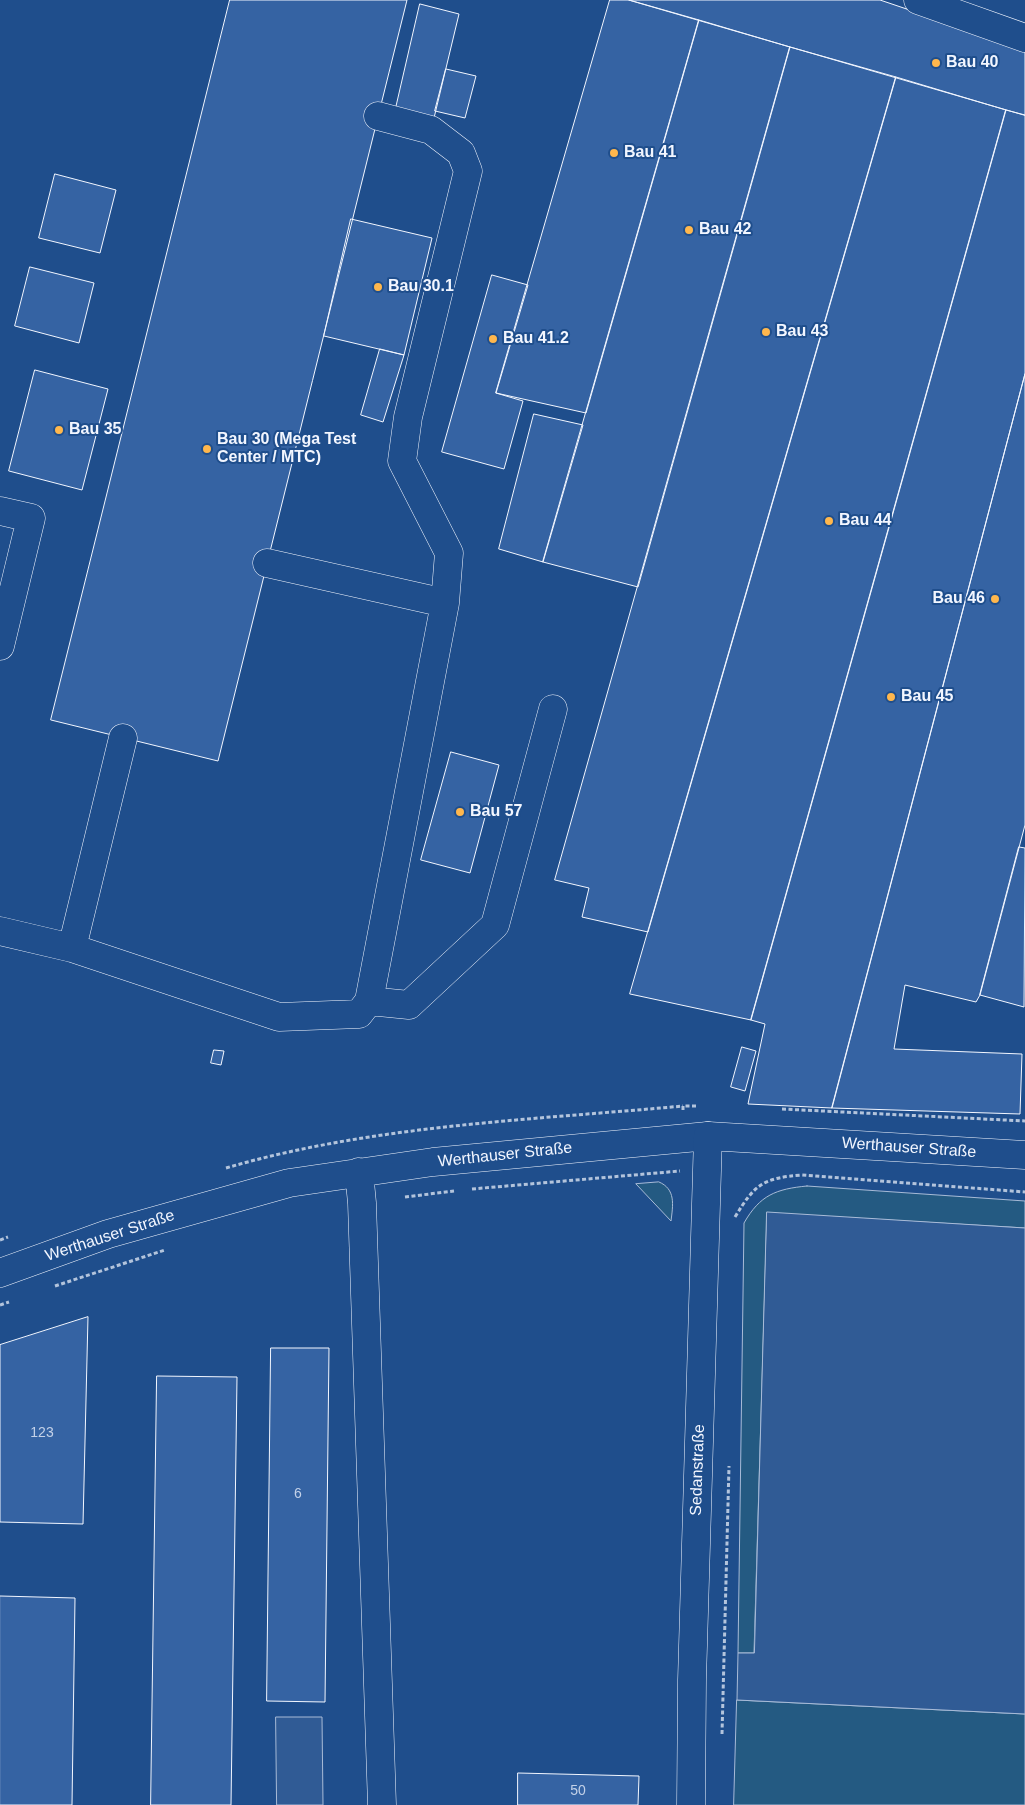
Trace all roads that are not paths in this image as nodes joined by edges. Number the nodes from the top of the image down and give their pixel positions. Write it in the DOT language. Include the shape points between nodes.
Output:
graph roads {
  1 [pos="918,0"];
  2 [pos="1025,38"];
  3 [pos="378,116"];
  4 [pos="0,511"];
  5 [pos="267,563"];
  6 [pos="445,603"];
  7 [pos="0,646"];
  8 [pos="553,709"];
  9 [pos="123,738"];
  10 [pos="0,931"];
  11 [pos="72,948"];
  12 [pos="369,1001"];
  13 [pos="708,1136"];
  14 [pos="1025,1155"];
  15 [pos="359,1172"];
  16 [pos="0,1273"];
  17 [pos="382,1805"];
  18 [pos="691,1805"];
  1 -- 2 [label="main road"];
  3 -- 6 [label="main road" via="431,130 461,153 468,171 408,417 402,461 449,553"];
  4 -- 7 [label="main road" via="31,518"];
  5 -- 6 [label="main road"];
  6 -- 12 [label="main road"];
  8 -- 12 [label="main road" via="495,925 409,1005"];
  9 -- 11 [label="main road"];
  10 -- 11 [label="main road"];
  11 -- 12 [label="main road" via="279,1017 359,1014"];
  13 -- 14 [label="main road, Werthauser Straße"];
  13 -- 15 [label="main road, Werthauser Straße"];
  13 -- 18 [label="main road, Sedanstraße"];
  15 -- 16 [label="main road, Werthauser Straße" via="289,1183 108,1234"];
  15 -- 17 [label="main road"];
}
